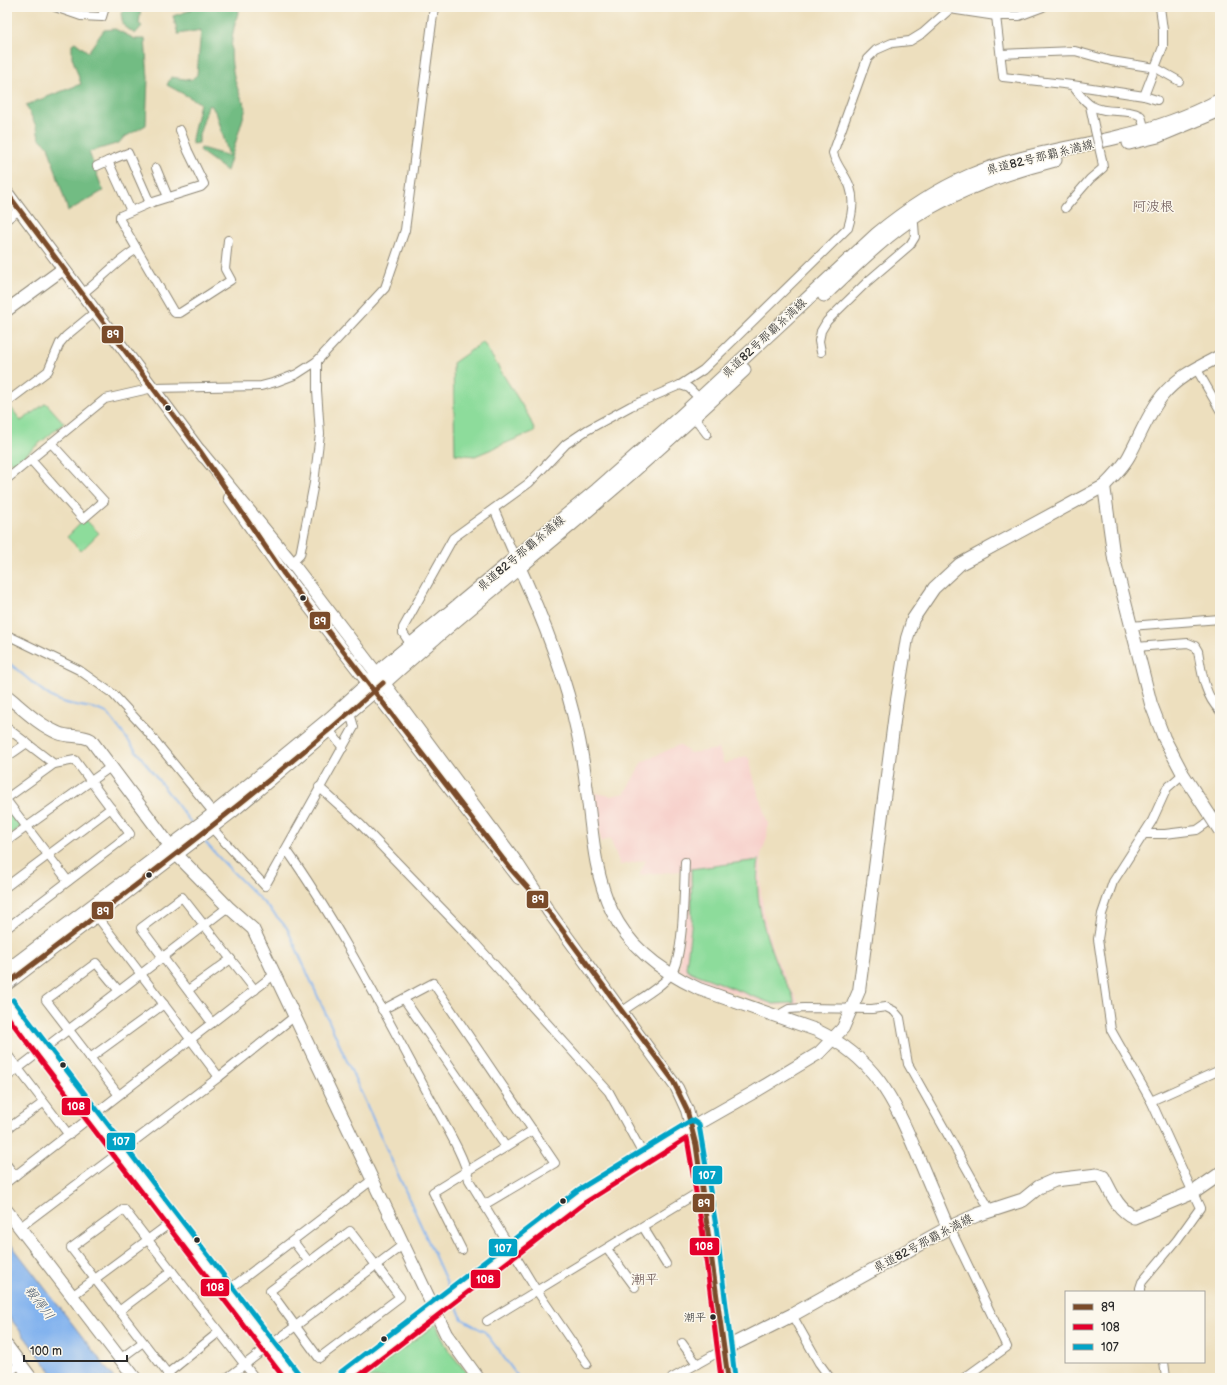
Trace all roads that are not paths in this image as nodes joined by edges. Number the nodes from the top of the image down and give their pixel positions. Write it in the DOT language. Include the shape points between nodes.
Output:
graph roads {
  1 [pos="105,7"];
  2 [pos="434,7"];
  3 [pos="1043,7"];
  4 [pos="1160,7"];
  5 [pos="59,8"];
  6 [pos="996,16"];
  7 [pos="1001,54"];
  8 [pos="1156,68"];
  9 [pos="1179,81"];
  10 [pos="1072,86"];
  11 [pos="1144,96"];
  12 [pos="1157,100"];
  13 [pos="1220,100"];
  14 [pos="1090,106"];
  15 [pos="1220,110"];
  16 [pos="180,130"];
  17 [pos="1145,130"];
  18 [pos="108,161"];
  19 [pos="97,166"];
  20 [pos="156,168"];
  21 [pos="7,193"];
  22 [pos="168,197"];
  23 [pos="150,203"];
  24 [pos="1065,208"];
  25 [pos="19,210"];
  26 [pos="131,211"];
  27 [pos="907,216"];
  28 [pos="7,219"];
  29 [pos="228,240"];
  30 [pos="137,249"];
  31 [pos="63,269"];
  32 [pos="82,294"];
  33 [pos="7,310"];
  34 [pos="95,312"];
  35 [pos="821,352"];
  36 [pos="1220,356"];
  37 [pos="317,361"];
  38 [pos="1196,368"];
  39 [pos="680,385"];
  40 [pos="153,388"];
  41 [pos="7,402"];
  42 [pos="703,402"];
  43 [pos="1219,408"];
  44 [pos="691,414"];
  45 [pos="707,434"];
  46 [pos="51,443"];
  47 [pos="200,451"];
  48 [pos="31,460"];
  49 [pos="7,479"];
  50 [pos="1104,486"];
  51 [pos="494,509"];
  52 [pos="517,562"];
  53 [pos="292,563"];
  54 [pos="1220,619"];
  55 [pos="1130,626"];
  56 [pos="7,635"];
  57 [pos="1136,647"];
  58 [pos="414,649"];
  59 [pos="376,683"];
  60 [pos="7,696"];
  61 [pos="1220,711"];
  62 [pos="350,713"];
  63 [pos="7,728"];
  64 [pos="330,731"];
  65 [pos="27,743"];
  66 [pos="343,748"];
  67 [pos="7,758"];
  68 [pos="54,764"];
  69 [pos="112,766"];
  70 [pos="1183,774"];
  71 [pos="90,781"];
  72 [pos="319,787"];
  73 [pos="7,800"];
  74 [pos="111,808"];
  75 [pos="1215,814"];
  76 [pos="211,823"];
  77 [pos="26,827"];
  78 [pos="1220,831"];
  79 [pos="1145,834"];
  80 [pos="7,841"];
  81 [pos="286,849"];
  82 [pos="174,850"];
  83 [pos="48,855"];
  84 [pos="685,862"];
  85 [pos="68,881"];
  86 [pos="7,886"];
  87 [pos="228,907"];
  88 [pos="96,915"];
  89 [pos="205,924"];
  90 [pos="7,928"];
  91 [pos="163,957"];
  92 [pos="231,959"];
  93 [pos="7,970"];
  94 [pos="141,974"];
  95 [pos="275,974"];
  96 [pos="671,975"];
  97 [pos="7,984"];
  98 [pos="188,990"];
  99 [pos="255,990"];
  100 [pos="119,991"];
  101 [pos="404,999"];
  102 [pos="7,1004"];
  103 [pos="164,1004"];
  104 [pos="853,1008"];
  105 [pos="382,1010"];
  106 [pos="623,1011"];
  107 [pos="295,1016"];
  108 [pos="777,1016"];
  109 [pos="212,1022"];
  110 [pos="68,1030"];
  111 [pos="834,1038"];
  112 [pos="190,1040"];
  113 [pos="42,1050"];
  114 [pos="7,1054"];
  115 [pos="90,1058"];
  116 [pos="18,1068"];
  117 [pos="1220,1070"];
  118 [pos="7,1077"];
  119 [pos="220,1078"];
  120 [pos="118,1094"];
  121 [pos="1150,1101"];
  122 [pos="43,1103"];
  123 [pos="93,1116"];
  124 [pos="692,1127"];
  125 [pos="7,1129"];
  126 [pos="533,1130"];
  127 [pos="69,1135"];
  128 [pos="506,1147"];
  129 [pos="120,1152"];
  130 [pos="644,1156"];
  131 [pos="7,1165"];
  132 [pos="468,1171"];
  133 [pos="1220,1174"];
  134 [pos="15,1176"];
  135 [pos="372,1180"];
  136 [pos="7,1182"];
  137 [pos="1194,1192"];
  138 [pos="704,1193"];
  139 [pos="484,1205"];
  140 [pos="990,1210"];
  141 [pos="7,1211"];
  142 [pos="173,1221"];
  143 [pos="643,1227"];
  144 [pos="19,1228"];
  145 [pos="948,1228"];
  146 [pos="148,1240"];
  147 [pos="293,1241"];
  148 [pos="404,1244"];
  149 [pos="512,1249"];
  150 [pos="607,1249"];
  151 [pos="462,1250"];
  152 [pos="309,1262"];
  153 [pos="666,1264"];
  154 [pos="376,1266"];
  155 [pos="172,1271"];
  156 [pos="95,1279"];
  157 [pos="635,1287"];
  158 [pos="227,1291"];
  159 [pos="538,1291"];
  160 [pos="1140,1291"];
  161 [pos="72,1296"];
  162 [pos="436,1309"];
  163 [pos="119,1311"];
  164 [pos="792,1315"];
  165 [pos="487,1321"];
  166 [pos="295,1326"];
  167 [pos="219,1332"];
  168 [pos="143,1342"];
  169 [pos="682,1343"];
  170 [pos="7,1346"];
  171 [pos="269,1346"];
  172 [pos="724,1349"];
  173 [pos="120,1359"];
  174 [pos="1164,1363"];
  175 [pos="20,1364"];
  176 [pos="245,1364"];
  177 [pos="587,1364"];
  178 [pos="697,1364"];
  179 [pos="7,1374"];
  180 [pos="169,1376"];
  181 [pos="31,1378"];
  182 [pos="135,1378"];
  183 [pos="227,1378"];
  184 [pos="255,1378"];
  185 [pos="293,1378"];
  186 [pos="346,1378"];
  187 [pos="478,1378"];
  188 [pos="672,1378"];
  189 [pos="728,1378"];
  190 [pos="830,1378"];
  191 [pos="964,1378"];
  192 [pos="1166,1378"];
  1 -- 5 [label="street" via="102,17 81,16"];
  2 -- 37 [label="street" via="405,230 385,288"];
  3 -- 6 [label="street" via="1018,16"];
  4 -- 8 [label="street" via="1162,47"];
  6 -- 7 [label="street"];
  6 -- 39 [label="street" via="950,9 910,40 892,43 876,50 867,59 833,153 850,187 853,210 848,228 703,370"];
  7 -- 8 [label="street" via="1075,51 1111,61"];
  7 -- 10 [label="street" via="1003,77"];
  8 -- 9 [label="street"];
  8 -- 11 [label="street"];
  10 -- 11 [label="street"];
  10 -- 14 [label="street"];
  11 -- 12 [label="street"];
  13 -- 17 [label="main road, 県道82号那覇糸満線"];
  14 -- 17 [label="street" via="1112,112 1134,112 1141,116"];
  14 -- 24 [label="street, bridge" via="1103,168"];
  15 -- 27 [label="main road, 県道82号那覇糸満線" via="1158,136 1054,160 995,178"];
  16 -- 22 [label="street" via="204,184 201,188"];
  17 -- 27 [label="main road, 県道82号那覇糸満線" via="988,170 948,186"];
  18 -- 19 [label="street"];
  18 -- 23 [label="street" via="128,152"];
  18 -- 26 [label="street"];
  20 -- 22 [label="street"];
  21 -- 25 [label="street"];
  22 -- 23 [label="street"];
  23 -- 26 [label="street"];
  25 -- 28 [label="street"];
  25 -- 31 [label="street"];
  26 -- 30 [label="street" via="120,216 120,220"];
  27 -- 35 [label="street" via="914,224 915,237 910,245 827,321 819,341"];
  27 -- 42 [label="main road, 県道82号那覇糸満線"];
  29 -- 30 [label="street" via="225,269 231,280 177,314"];
  30 -- 32 [label="street" via="122,257"];
  31 -- 32 [label="street"];
  31 -- 33 [label="street"];
  32 -- 34 [label="street"];
  34 -- 40 [label="street"];
  34 -- 41 [label="street" via="60,343 48,371"];
  36 -- 38 [label="street"];
  37 -- 40 [label="street" via="297,374 261,386"];
  37 -- 53 [label="street" via="320,434 314,483 300,555"];
  38 -- 43 [label="street"];
  38 -- 50 [label="street" via="1173,384 1162,396 1128,457"];
  39 -- 42 [label="street" via="689,388"];
  39 -- 51 [label="street" via="631,406 566,444 530,483"];
  40 -- 46 [label="street" via="105,399"];
  40 -- 47 [label="street"];
  42 -- 44 [label="main road, 県道82号那覇糸満線"];
  44 -- 45 [label="street"];
  44 -- 52 [label="main road, 県道82号那覇糸満線" via="602,498"];
  46 -- 48 [label="street"];
  46 -- 48 [label="street" via="104,501 83,519"];
  47 -- 53 [label="street"];
  47 -- 59 [label="street" via="284,574"];
  48 -- 49 [label="street"];
  50 -- 55 [label="street" via="1114,559"];
  50 -- 104 [label="street" via="960,564 934,588 913,619 907,638 896,706 859,991"];
  51 -- 52 [label="street"];
  51 -- 58 [label="street" via="454,538 444,553 404,628 403,633"];
  52 -- 58 [label="main road, 県道82号那覇糸満線"];
  52 -- 96 [label="street" via="534,598 573,710 601,886 618,921 634,944"];
  53 -- 59 [label="street"];
  54 -- 55 [label="street"];
  55 -- 57 [label="street"];
  56 -- 76 [label="street" via="79,670 114,694 147,731"];
  57 -- 61 [label="street" via="1188,643 1195,646 1208,694"];
  57 -- 70 [label="street" via="1151,704 1164,738"];
  58 -- 59 [label="main road, 県道82号那覇糸満線"];
  59 -- 62 [label="street"];
  59 -- 76 [label="street" via="331,716"];
  59 -- 106 [label="street" via="517,863 549,912"];
  60 -- 69 [label="street" via="47,728 60,734 84,736 91,740"];
  62 -- 64 [label="street"];
  62 -- 66 [label="street" via="354,727"];
  63 -- 65 [label="street"];
  64 -- 66 [label="street"];
  64 -- 76 [label="street"];
  65 -- 67 [label="street"];
  65 -- 68 [label="street"];
  66 -- 72 [label="street"];
  68 -- 71 [label="street" via="75,760"];
  68 -- 73 [label="street"];
  69 -- 71 [label="street"];
  69 -- 82 [label="street"];
  70 -- 75 [label="street"];
  70 -- 79 [label="street" via="1167,788"];
  71 -- 74 [label="street"];
  71 -- 77 [label="street"];
  72 -- 81 [label="street"];
  72 -- 130 [label="street" via="361,825 474,942 609,1092"];
  73 -- 77 [label="street"];
  74 -- 83 [label="street"];
  74 -- 85 [label="street" via="130,834"];
  75 -- 78 [label="street, bridge"];
  75 -- 79 [label="street" via="1197,830"];
  76 -- 81 [label="street" via="265,886"];
  76 -- 82 [label="street"];
  77 -- 80 [label="street"];
  77 -- 83 [label="street"];
  79 -- 121 [label="street" via="1107,895 1098,939 1110,1030"];
  81 -- 105 [label="street" via="309,882"];
  82 -- 87 [label="street"];
  82 -- 88 [label="street"];
  82 -- 93 [label="street"];
  83 -- 85 [label="street"];
  83 -- 86 [label="street"];
  84 -- 96 [label="street" via="684,907 677,966"];
  85 -- 90 [label="street"];
  87 -- 89 [label="street"];
  87 -- 95 [label="street" via="253,929"];
  88 -- 94 [label="street"];
  88 -- 97 [label="street"];
  89 -- 91 [label="street"];
  89 -- 91 [label="street" via="182,896 141,928"];
  89 -- 92 [label="street"];
  91 -- 94 [label="street"];
  91 -- 98 [label="street"];
  92 -- 98 [label="street"];
  92 -- 99 [label="street"];
  94 -- 100 [label="street"];
  94 -- 103 [label="street"];
  95 -- 99 [label="street"];
  95 -- 107 [label="street"];
  96 -- 106 [label="street"];
  96 -- 108 [label="street" via="699,989"];
  98 -- 109 [label="street"];
  99 -- 109 [label="street"];
  100 -- 110 [label="street"];
  100 -- 110 [label="street" via="96,963 46,1000"];
  101 -- 105 [label="street"];
  101 -- 126 [label="street" via="433,983"];
  101 -- 128 [label="street"];
  102 -- 113 [label="street"];
  103 -- 112 [label="street"];
  103 -- 115 [label="street"];
  104 -- 108 [label="street" via="789,1009"];
  104 -- 111 [label="street" via="843,1028"];
  104 -- 140 [label="street" via="872,1010 886,1007 900,1018 908,1064"];
  105 -- 132 [label="street"];
  106 -- 124 [label="street" via="672,1079"];
  107 -- 119 [label="street"];
  107 -- 135 [label="street"];
  108 -- 111 [label="street"];
  109 -- 112 [label="street"];
  110 -- 113 [label="street"];
  110 -- 115 [label="street"];
  111 -- 124 [label="street" via="807,1062"];
  111 -- 145 [label="street" via="873,1071 888,1092 900,1114"];
  112 -- 119 [label="street"];
  112 -- 120 [label="street"];
  113 -- 116 [label="street"];
  113 -- 123 [label="street"];
  114 -- 116 [label="street"];
  115 -- 120 [label="street"];
  116 -- 118 [label="street"];
  116 -- 122 [label="street"];
  117 -- 121 [label="street"];
  119 -- 129 [label="street"];
  120 -- 123 [label="street"];
  121 -- 137 [label="street"];
  122 -- 125 [label="street"];
  122 -- 127 [label="street"];
  123 -- 127 [label="street"];
  123 -- 129 [label="street"];
  124 -- 130 [label="street"];
  124 -- 138 [label="street"];
  126 -- 128 [label="street"];
  126 -- 139 [label="street" via="555,1162"];
  127 -- 134 [label="street"];
  128 -- 132 [label="street"];
  129 -- 142 [label="street"];
  129 -- 144 [label="street"];
  130 -- 149 [label="street" via="582,1196"];
  131 -- 134 [label="street"];
  132 -- 139 [label="street" via="469,1180"];
  132 -- 151 [label="street" via="433,1192"];
  133 -- 137 [label="main road, 県道82号那覇糸満線"];
  134 -- 136 [label="street"];
  135 -- 147 [label="street"];
  135 -- 148 [label="street"];
  137 -- 140 [label="main road, 県道82号那覇糸満線" via="1134,1217 1118,1204 1103,1176 1097,1175 1055,1180 1039,1187 1023,1200"];
  137 -- 160 [label="street" via="1200,1208 1198,1212 1142,1282"];
  138 -- 143 [label="street" via="694,1195"];
  138 -- 172 [label="street"];
  139 -- 149 [label="street"];
  140 -- 145 [label="main road, 県道82号那覇糸満線"];
  141 -- 144 [label="street"];
  142 -- 146 [label="street"];
  142 -- 158 [label="street"];
  143 -- 150 [label="street"];
  143 -- 153 [label="street"];
  144 -- 161 [label="street"];
  145 -- 164 [label="main road, 県道82号那覇糸満線"];
  145 -- 191 [label="street" via="1007,1347"];
  146 -- 155 [label="street"];
  146 -- 156 [label="street"];
  146 -- 156 [label="street" via="124,1209 77,1243 71,1248"];
  147 -- 152 [label="street"];
  147 -- 158 [label="street"];
  148 -- 154 [label="street"];
  148 -- 162 [label="street"];
  149 -- 159 [label="street"];
  149 -- 162 [label="street"];
  150 -- 157 [label="street"];
  150 -- 159 [label="street"];
  152 -- 154 [label="street" via="350,1231"];
  152 -- 166 [label="street" via="270,1291"];
  154 -- 166 [label="street"];
  154 -- 166 [label="street" via="400,1297 319,1358"];
  155 -- 163 [label="street"];
  155 -- 167 [label="street"];
  156 -- 161 [label="street"];
  156 -- 163 [label="street"];
  158 -- 171 [label="street"];
  159 -- 165 [label="street"];
  159 -- 177 [label="street"];
  161 -- 173 [label="street"];
  162 -- 186 [label="street"];
  162 -- 187 [label="street" via="446,1334"];
  163 -- 168 [label="street"];
  164 -- 172 [label="main road, 県道82号那覇糸満線"];
  164 -- 190 [label="street"];
  166 -- 171 [label="street"];
  167 -- 176 [label="street"];
  167 -- 180 [label="street"];
  168 -- 173 [label="street"];
  168 -- 180 [label="street"];
  169 -- 178 [label="street"];
  170 -- 175 [label="street"];
  171 -- 176 [label="street"];
  171 -- 185 [label="street"];
  172 -- 178 [label="street"];
  172 -- 189 [label="street"];
  173 -- 182 [label="street"];
  174 -- 192 [label="street"];
  175 -- 179 [label="street"];
  175 -- 181 [label="street"];
  176 -- 183 [label="street"];
  176 -- 184 [label="street"];
  178 -- 188 [label="street"];
}
